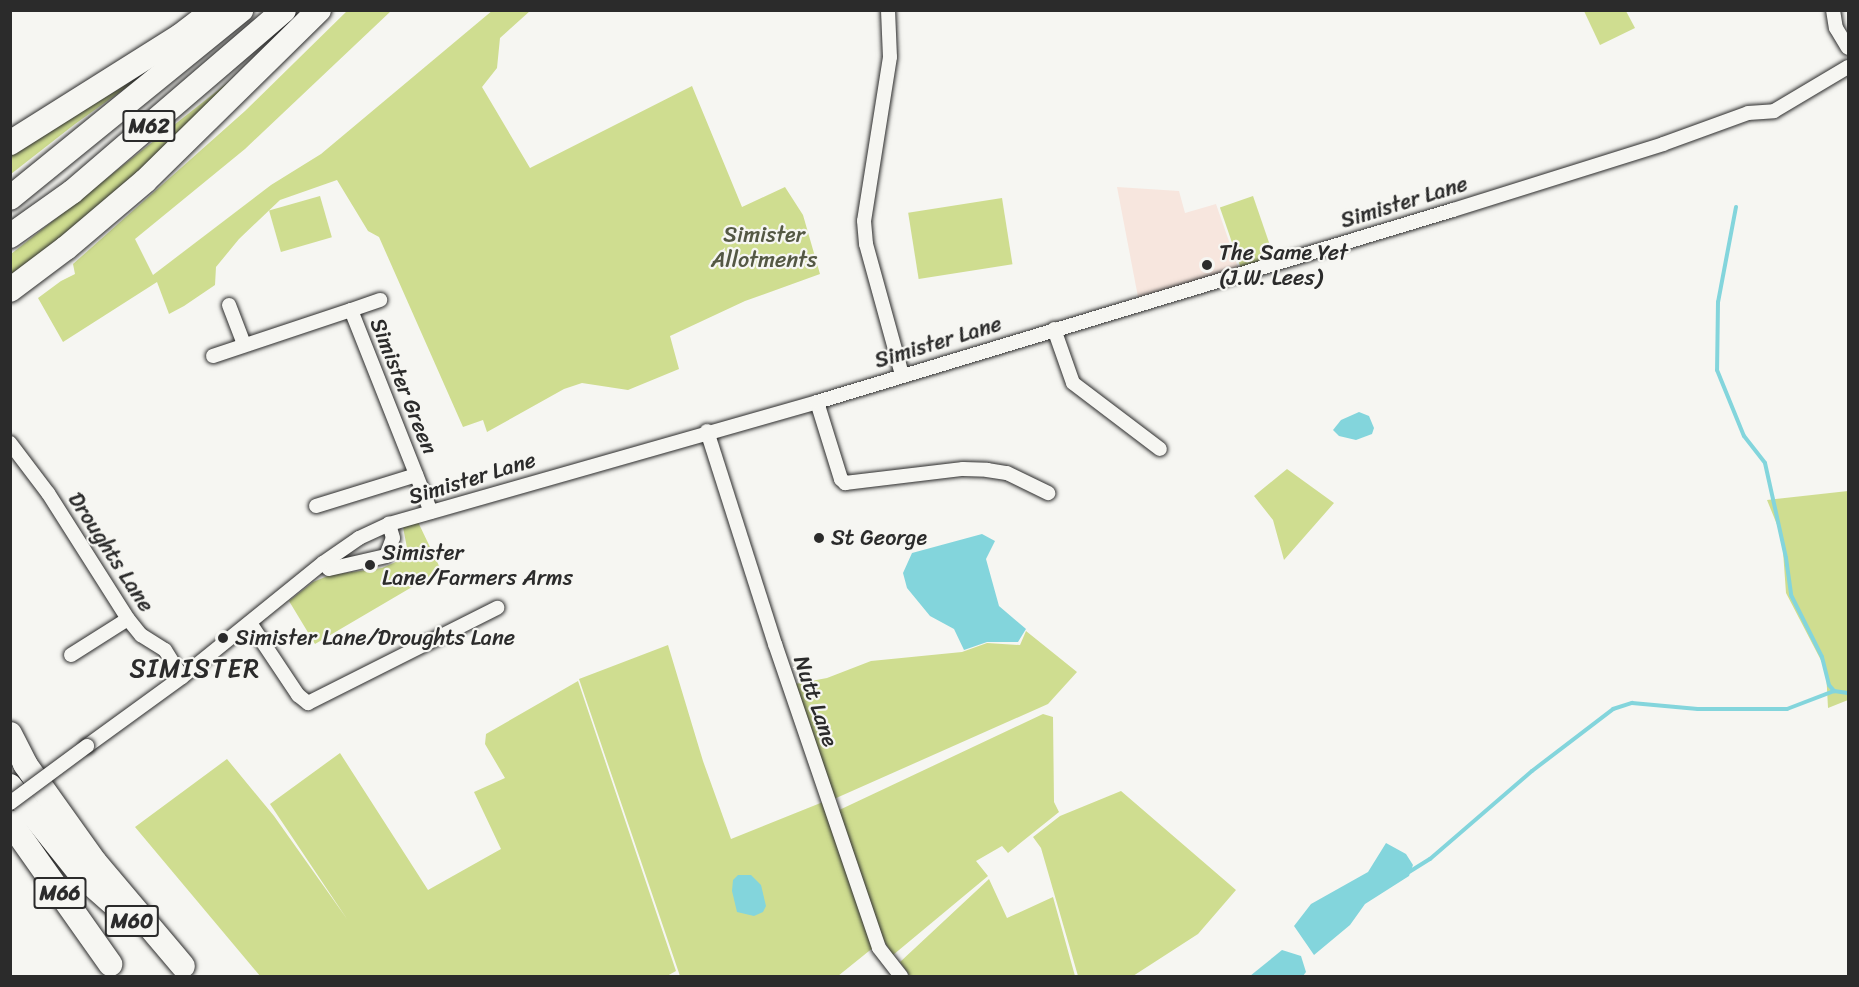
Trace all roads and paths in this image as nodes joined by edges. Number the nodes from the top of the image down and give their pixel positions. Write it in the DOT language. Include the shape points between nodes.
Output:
graph roads {
  1 [pos="214,10"];
  2 [pos="241,10"];
  3 [pos="284,10"];
  4 [pos="319,10"];
  5 [pos="888,10"];
  6 [pos="1833,10"];
  7 [pos="1848,48"];
  8 [pos="1848,67"];
  9 [pos="10,143"];
  10 [pos="10,198"];
  11 [pos="10,236"];
  12 [pos="66,248"];
  13 [pos="10,290"];
  14 [pos="380,300"];
  15 [pos="10,301"];
  16 [pos="229,305"];
  17 [pos="351,310"];
  18 [pos="1054,329"];
  19 [pos="244,344"];
  20 [pos="213,356"];
  21 [pos="902,375"];
  22 [pos="817,402"];
  23 [pos="708,431"];
  24 [pos="10,443"];
  25 [pos="1160,449"];
  26 [pos="416,475"];
  27 [pos="1048,493"];
  28 [pos="316,506"];
  29 [pos="430,512"];
  30 [pos="389,524"];
  31 [pos="323,563"];
  32 [pos="497,608"];
  33 [pos="128,619"];
  34 [pos="250,623"];
  35 [pos="71,655"];
  36 [pos="182,677"];
  37 [pos="10,734"];
  38 [pos="10,786"];
  39 [pos="10,803"];
  40 [pos="10,822"];
  41 [pos="10,849"];
  42 [pos="82,876"];
  43 [pos="115,970"];
  44 [pos="190,971"];
  45 [pos="901,976"];
  1 -- 9 [label="highway" via="180,36"];
  2 -- 10 [label="highway, M62"];
  3 -- 11 [label="highway, M62" via="72,192"];
  4 -- 12 [label="highway" via="145,182"];
  5 -- 21 [label="street" via="890,57 864,221 866,244"];
  6 -- 7 [label="street" via="1836,28"];
  8 -- 18 [label="street, Simister Lane" via="1774,111 1748,113 1629,155"];
  12 -- 13 [label="highway"];
  12 -- 15 [label="highway"];
  14 -- 17 [label="street"];
  16 -- 19 [label="street"];
  17 -- 19 [label="street, Simister Green"];
  17 -- 26 [label="street, Simister Green"];
  18 -- 21 [label="street, Simister Lane"];
  18 -- 25 [label="street" via="1073,383"];
  19 -- 20 [label="street, Simister Green"];
  21 -- 22 [label="street, Simister Lane"];
  22 -- 23 [label="street, Simister Lane"];
  22 -- 27 [label="street" via="845,483 963,469 987,470 1007,473"];
  23 -- 29 [label="street, Simister Lane"];
  23 -- 45 [label="street, Nutt Lane" via="775,644 879,948"];
  24 -- 33 [label="street, Droughts Lane" via="48,493"];
  26 -- 28 [label="street"];
  26 -- 29 [label="street, Simister Green"];
  29 -- 30 [label="street, Simister Lane"];
  30 -- 31 [label="street, Simister Lane" via="359,538"];
  30 -- 31 [label="street" via="393,538 386,556 329,569"];
  31 -- 34 [label="street, Simister Lane"];
  32 -- 34 [label="street" via="308,703 298,695"];
  33 -- 35 [label="street"];
  33 -- 36 [label="street, Droughts Lane" via="141,635 165,650"];
  34 -- 36 [label="street, Simister Lane"];
  36 -- 39 [label="street, Simister Lane, bridge"];
  37 -- 44 [label="highway" via="25,764 95,862"];
  38 -- 42 [label="highway, M66"];
  40 -- 43 [label="highway, M66"];
  41 -- 43 [label="highway"];
  42 -- 44 [label="highway, M60"];
}
